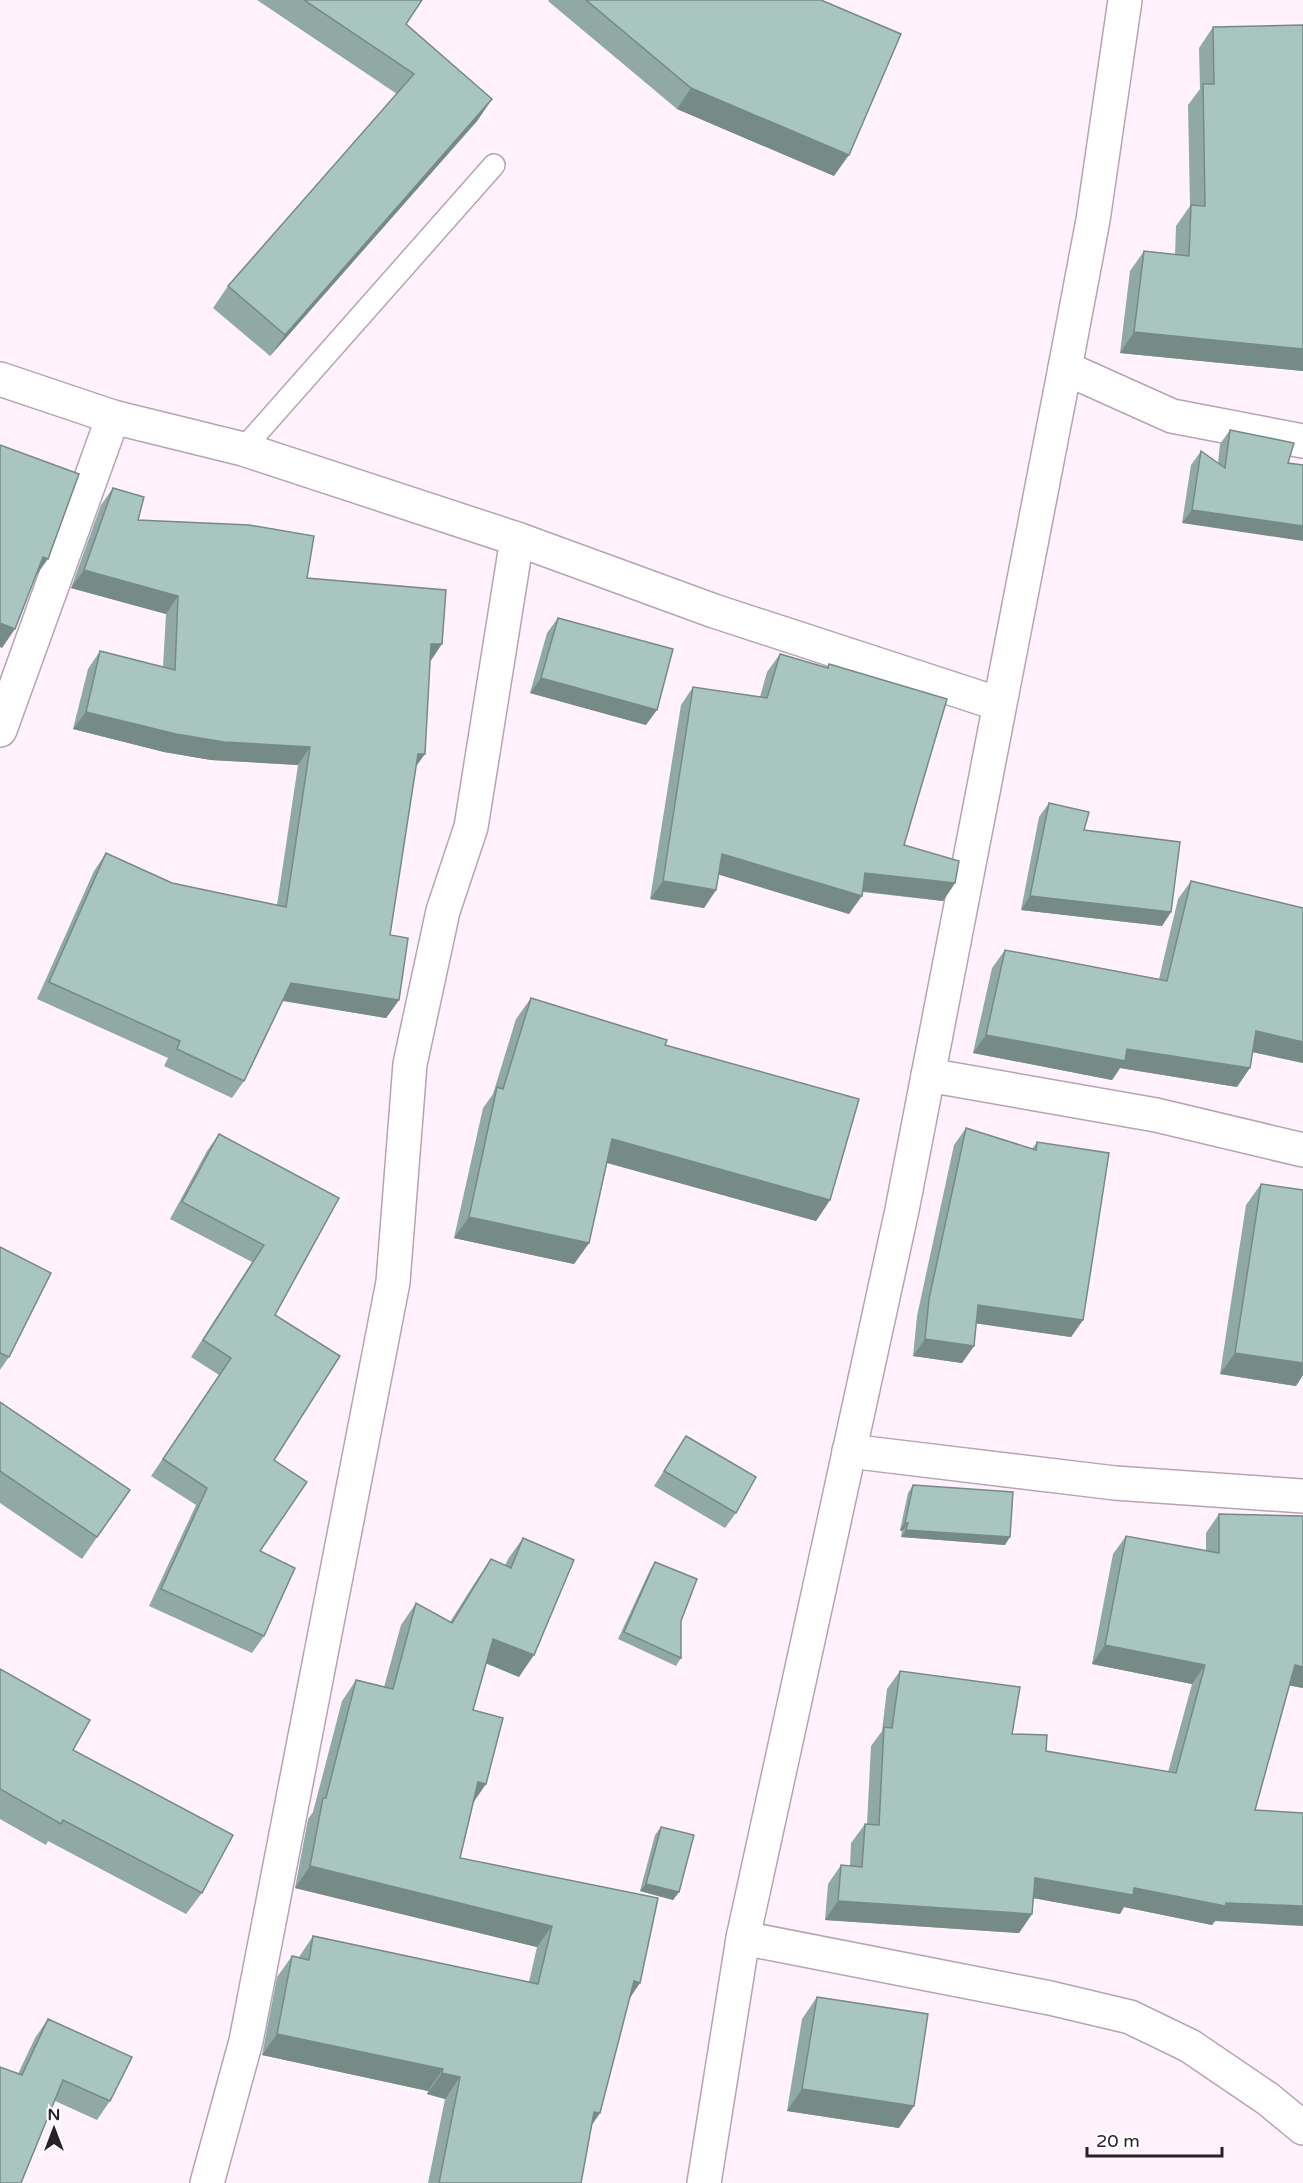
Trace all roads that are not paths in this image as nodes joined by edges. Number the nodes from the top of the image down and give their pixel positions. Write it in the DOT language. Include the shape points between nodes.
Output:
graph roads {
  1 [pos="1125,0"];
  2 [pos="494,165"];
  3 [pos="1065,368"];
  4 [pos="0,379"];
  5 [pos="113,417"];
  6 [pos="1303,441"];
  7 [pos="243,449"];
  8 [pos="517,539"];
  9 [pos="999,704"];
  10 [pos="0,730"];
  11 [pos="928,1075"];
  12 [pos="1303,1150"];
  13 [pos="849,1451"];
  14 [pos="1303,1496"];
  15 [pos="743,1938"];
  16 [pos="1303,2128"];
  17 [pos="207,2183"];
  18 [pos="704,2183"];
  1 -- 3 [label="street" via="1093,220"];
  2 -- 7 [label="lane"];
  3 -- 6 [label="street" via="1172,416"];
  3 -- 9 [label="street"];
  4 -- 5 [label="street"];
  5 -- 7 [label="street"];
  5 -- 10 [label="street"];
  7 -- 8 [label="street"];
  8 -- 9 [label="street" via="714,611"];
  8 -- 17 [label="street" via="471,827 443,910 410,1064 393,1282 246,2040"];
  9 -- 11 [label="street"];
  11 -- 12 [label="street" via="1156,1115"];
  11 -- 13 [label="street"];
  13 -- 14 [label="street" via="1115,1483"];
  13 -- 15 [label="street"];
  15 -- 16 [label="street" via="1130,2017 1190,2046"];
  15 -- 18 [label="street"];
}
